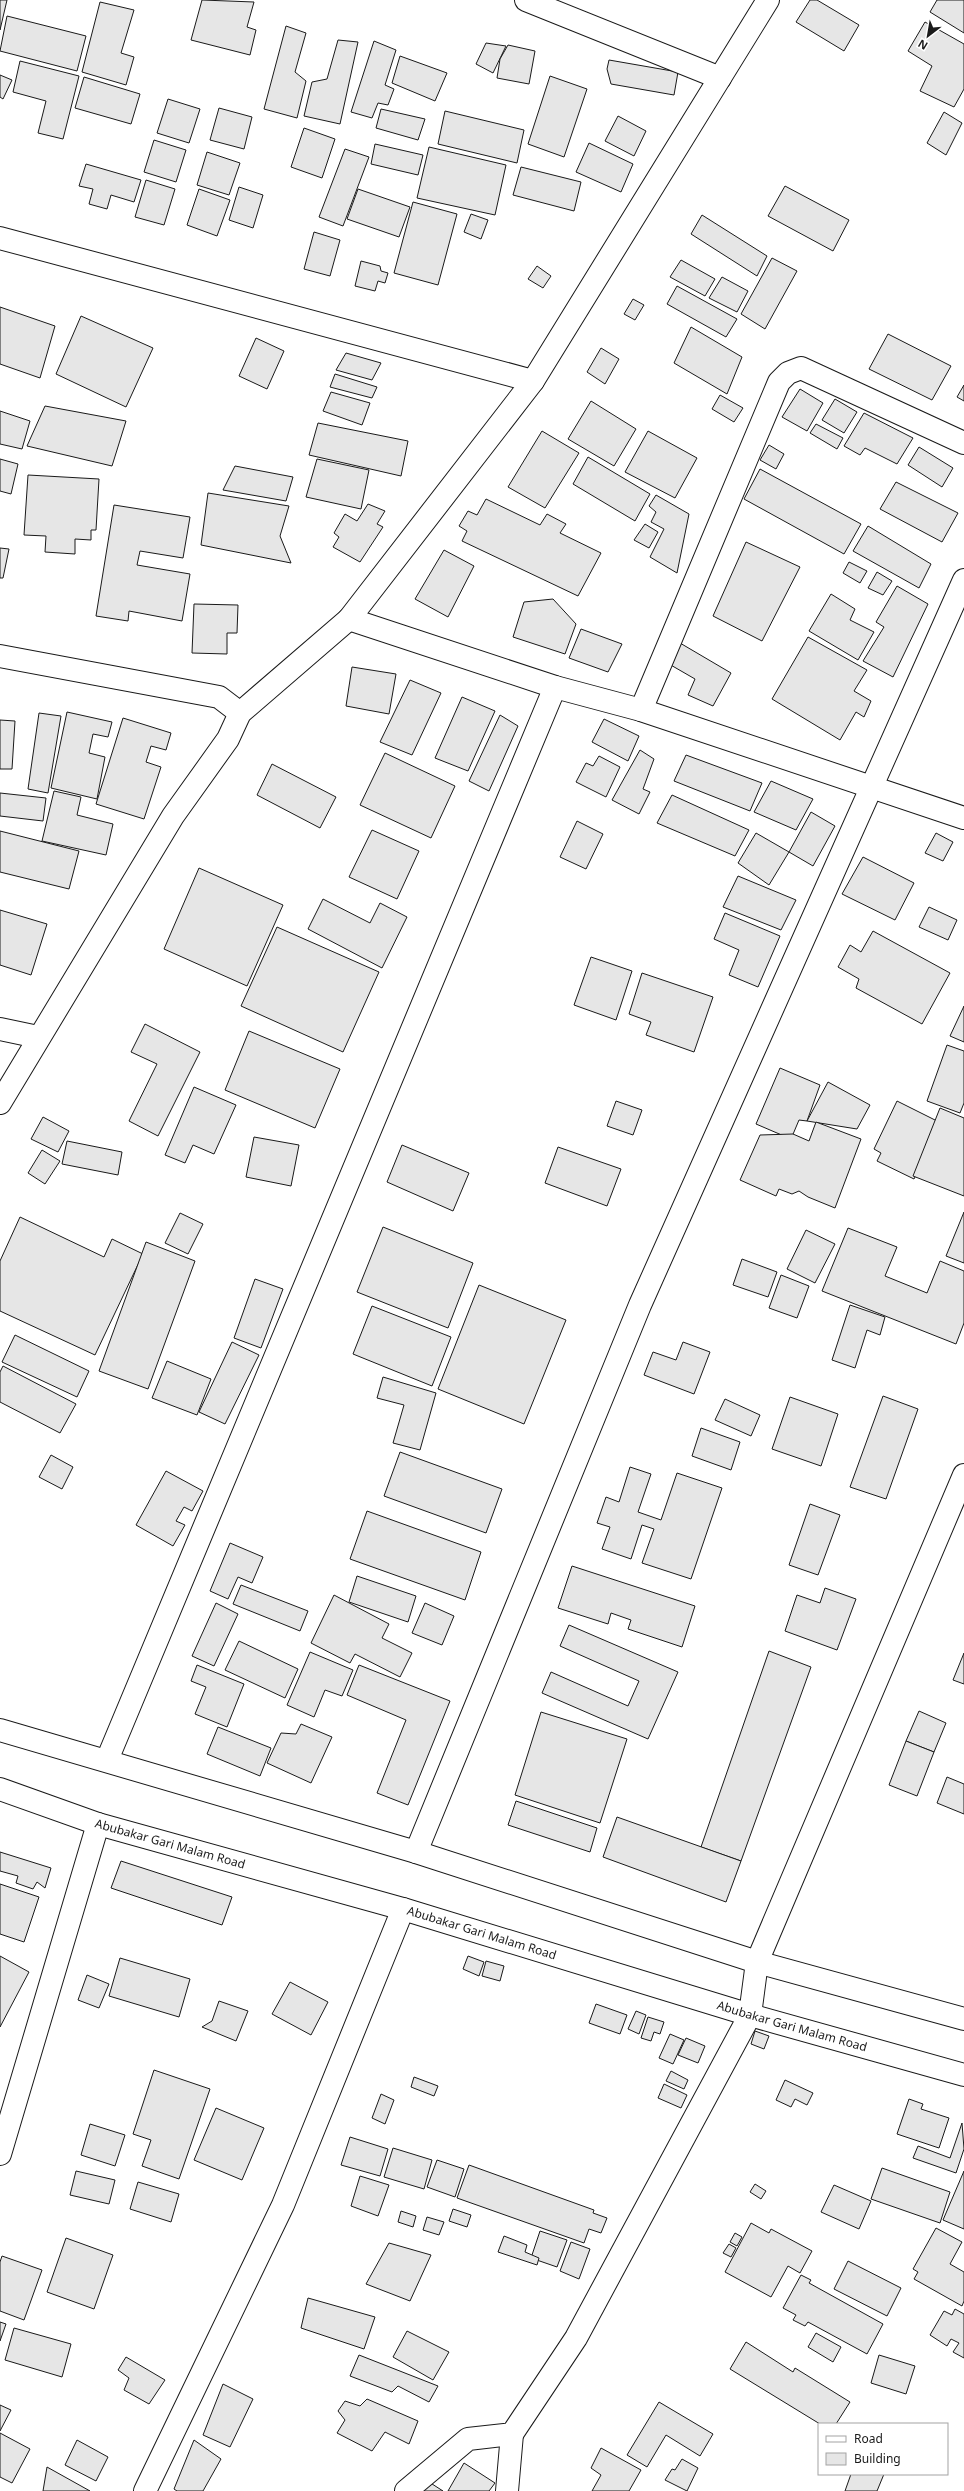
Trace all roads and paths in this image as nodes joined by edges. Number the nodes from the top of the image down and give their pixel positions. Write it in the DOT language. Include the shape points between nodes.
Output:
graph roads {
  1 [pos="526,0"];
  2 [pos="759,3"];
  3 [pos="720,78"];
  4 [pos="0,238"];
  5 [pos="533,381"];
  6 [pos="964,443"];
  7 [pos="964,580"];
  8 [pos="349,619"];
  9 [pos="0,656"];
  10 [pos="555,686"];
  11 [pos="641,710"];
  12 [pos="240,713"];
  13 [pos="873,788"];
  14 [pos="964,818"];
  15 [pos="0,1029"];
  16 [pos="38,1037"];
  17 [pos="0,1103"];
  18 [pos="964,1474"];
  19 [pos="0,1730"];
  20 [pos="107,1760"];
  21 [pos="0,1789"];
  22 [pos="98,1824"];
  23 [pos="416,1852"];
  24 [pos="403,1909"];
  25 [pos="757,1962"];
  26 [pos="750,2015"];
  27 [pos="964,2019"];
  28 [pos="964,2075"];
  29 [pos="0,2154"];
  30 [pos="512,2434"];
  31 [pos="145,2491"];
  32 [pos="406,2491"];
  33 [pos="507,2491"];
  1 -- 3 [label="street"];
  2 -- 3 [label="street"];
  3 -- 5 [label="street"];
  4 -- 5 [label="street"];
  5 -- 8 [label="street"];
  6 -- 11 [label="street" via="801,368 788,373 779,382"];
  7 -- 13 [label="street"];
  8 -- 10 [label="street"];
  8 -- 12 [label="street"];
  9 -- 12 [label="street" via="219,697"];
  10 -- 11 [label="street"];
  10 -- 20 [label="street"];
  11 -- 13 [label="street"];
  12 -- 16 [label="street" via="228,739 173,816"];
  13 -- 14 [label="street"];
  13 -- 23 [label="street" via="640,1305"];
  15 -- 16 [label="street"];
  16 -- 17 [label="street"];
  18 -- 25 [label="street"];
  19 -- 20 [label="street"];
  20 -- 23 [label="street"];
  21 -- 22 [label="street, Abubakar Gari Malam Road"];
  22 -- 24 [label="street, Abubakar Gari Malam Road"];
  22 -- 29 [label="street"];
  23 -- 25 [label="street"];
  24 -- 26 [label="street, Abubakar Gari Malam Road"];
  24 -- 31 [label="street" via="283,2205"];
  25 -- 26 [label="street"];
  25 -- 27 [label="street"];
  26 -- 28 [label="street, Abubakar Gari Malam Road"];
  26 -- 30 [label="street" via="576,2338"];
  30 -- 32 [label="street" via="468,2439"];
  30 -- 33 [label="street"];
}
